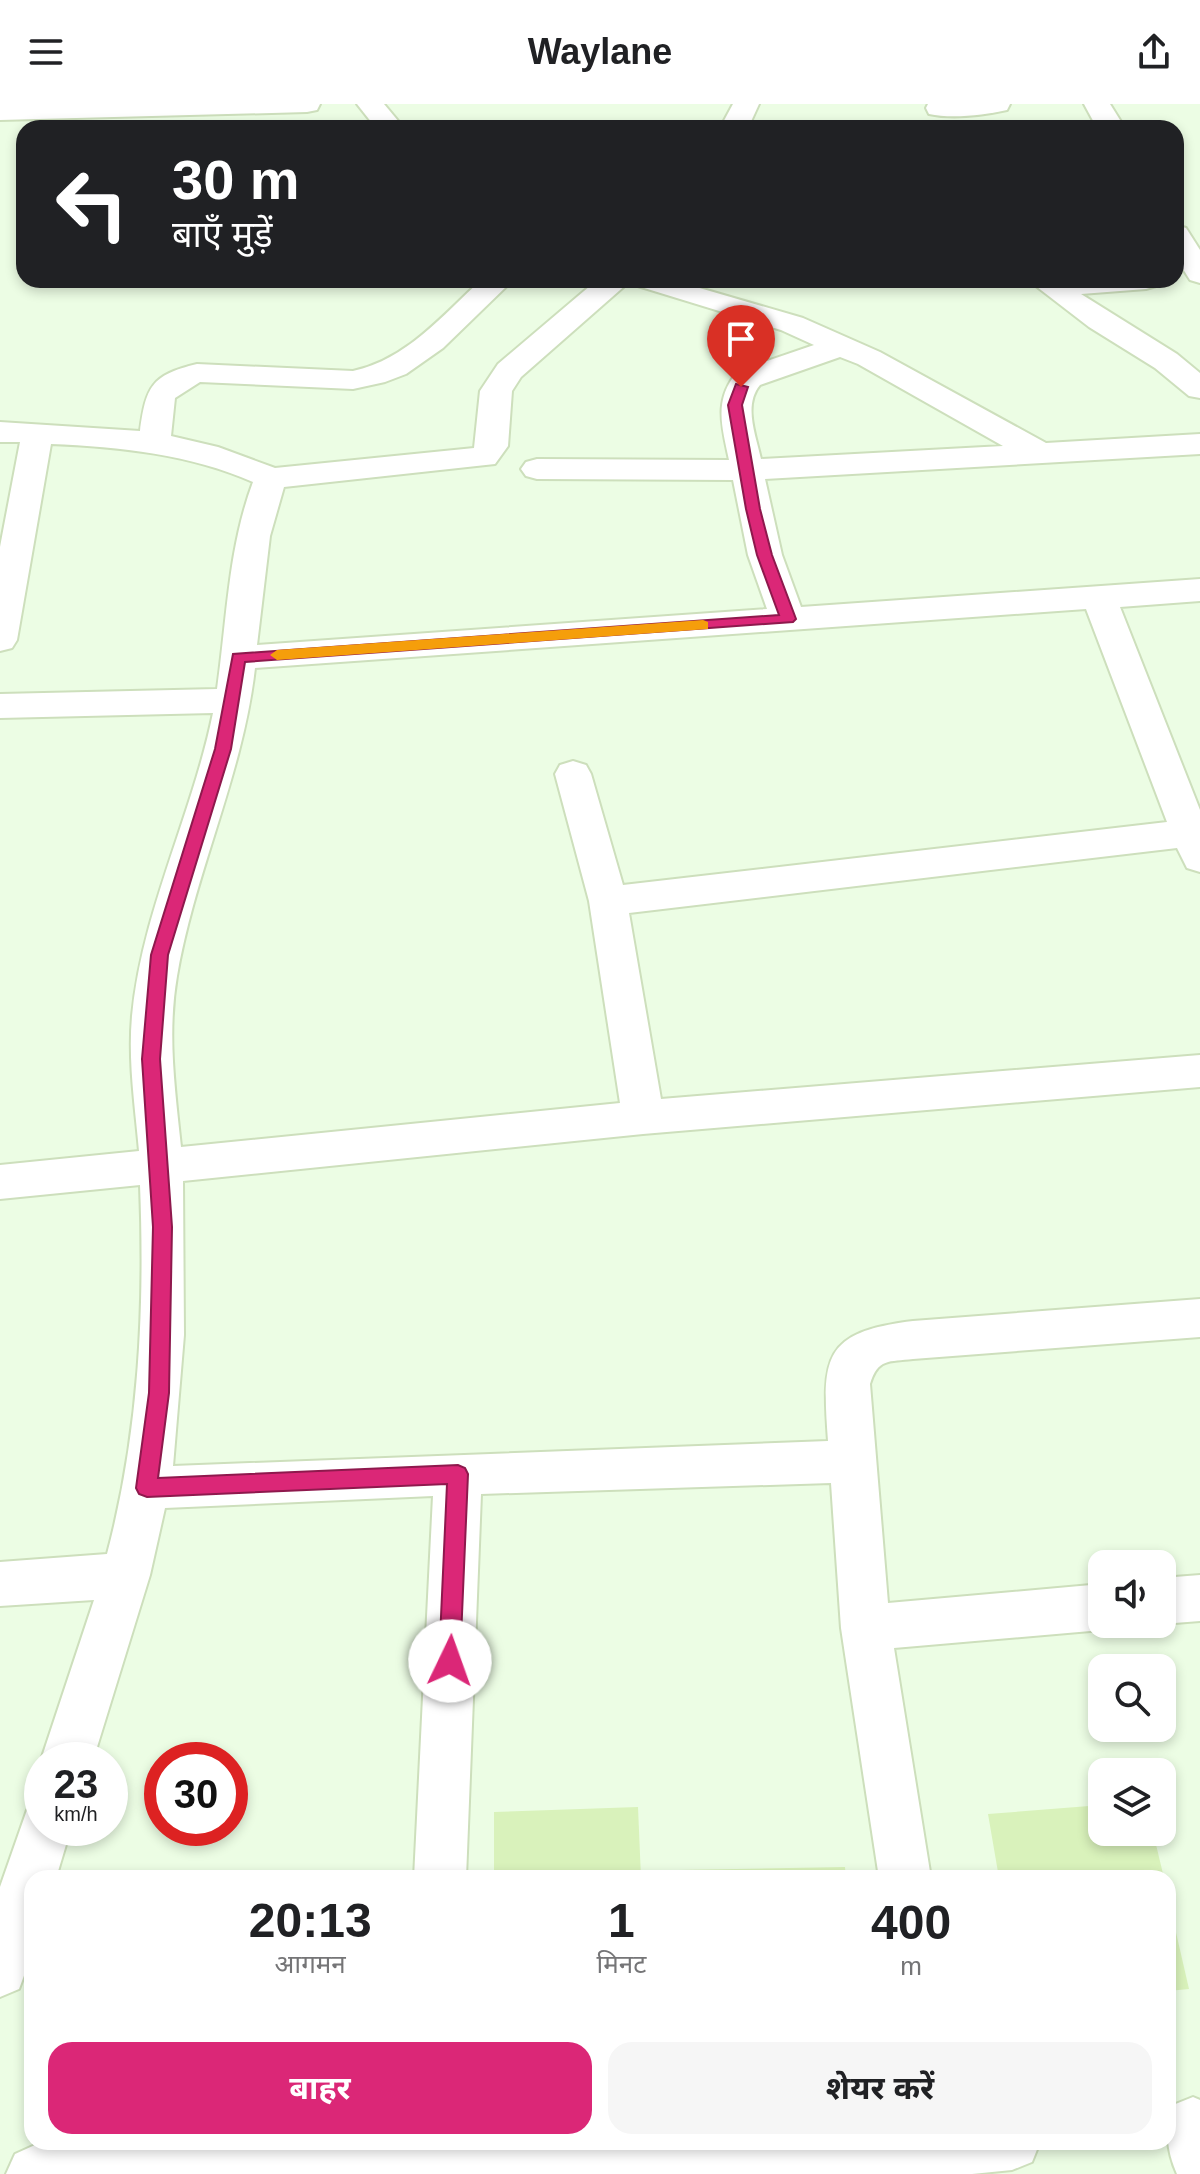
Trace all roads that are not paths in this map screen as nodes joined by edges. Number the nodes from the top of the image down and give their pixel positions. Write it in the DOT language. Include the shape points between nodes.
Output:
graph roads {
  1 [pos="307,104"];
  2 [pos="370,104"];
  3 [pos="997,104"];
  4 [pos="0,112"];
  5 [pos="941,113"];
  6 [pos="129,119"];
  7 [pos="383,120"];
  8 [pos="1184,248"];
  9 [pos="1200,275"];
  10 [pos="489,288"];
  11 [pos="607,288"];
  12 [pos="669,288"];
  13 [pos="1055,288"];
  14 [pos="841,346"];
  15 [pos="1200,353"];
  16 [pos="1166,361"];
  17 [pos="1200,389"];
  18 [pos="0,432"];
  19 [pos="37,434"];
  20 [pos="154,443"];
  21 [pos="1200,444"];
  22 [pos="1040,453"];
  23 [pos="537,469"];
  24 [pos="746,470"];
  25 [pos="271,478"];
  26 [pos="1200,590"];
  27 [pos="1100,600"];
  28 [pos="788,619"];
  29 [pos="0,640"];
  30 [pos="238,658"];
  31 [pos="233,701"];
  32 [pos="0,706"];
  33 [pos="573,774"];
  34 [pos="1195,846"];
  35 [pos="608,901"];
  36 [pos="1200,1071"];
  37 [pos="643,1117"];
  38 [pos="161,1167"];
  39 [pos="0,1182"];
  40 [pos="1200,1318"];
  41 [pos="855,1461"];
  42 [pos="458,1474"];
  43 [pos="147,1488"];
  44 [pos="126,1575"];
  45 [pos="0,1584"];
  46 [pos="1200,1598"];
  47 [pos="1176,1600"];
  48 [pos="1088,1608"];
  49 [pos="866,1628"];
  50 [pos="73,1742"];
  51 [pos="39,1846"];
  52 [pos="32,1870"];
  53 [pos="440,1870"];
  54 [pos="904,1870"];
  55 [pos="24,1894"];
  56 [pos="0,1970"];
  57 [pos="372,2150"];
  58 [pos="35,2174"];
  1 -- 6 [label="street"];
  2 -- 7 [label="street"];
  3 -- 5 [label="street"];
  4 -- 6 [label="street"];
  8 -- 9 [label="street"];
  10 -- 20 [label="street" via="432,341 373,378 197,373 180,379 160,395"];
  11 -- 25 [label="street" via="509,371 496,391 492,446 484,457"];
  12 -- 14 [label="street" via="755,312"];
  13 -- 16 [label="street"];
  14 -- 22 [label="street"];
  14 -- 24 [label="street" via="758,374 741,387 735,405"];
  15 -- 16 [label="street"];
  16 -- 17 [label="street"];
  18 -- 19 [label="street"];
  19 -- 20 [label="street"];
  19 -- 29 [label="street"];
  20 -- 25 [label="street" via="204,451"];
  21 -- 22 [label="street"];
  22 -- 24 [label="street"];
  23 -- 24 [label="street"];
  24 -- 28 [label="street" via="765,555"];
  25 -- 30 [label="street" via="252,538"];
  26 -- 27 [label="street"];
  27 -- 28 [label="street"];
  27 -- 34 [label="street"];
  28 -- 30 [label="street"];
  30 -- 31 [label="street"];
  31 -- 32 [label="street"];
  31 -- 38 [label="street" via="160,955 151,1059"];
  33 -- 35 [label="street"];
  34 -- 35 [label="street"];
  35 -- 37 [label="street"];
  36 -- 37 [label="street"];
  37 -- 38 [label="street"];
  38 -- 39 [label="street"];
  38 -- 43 [label="street" via="159,1393"];
  40 -- 41 [label="street" via="868,1347 854,1359 847,1384"];
  41 -- 42 [label="street"];
  41 -- 49 [label="street"];
  42 -- 43 [label="street"];
  42 -- 53 [label="street"];
  43 -- 44 [label="street"];
  44 -- 45 [label="street"];
  44 -- 50 [label="street"];
  46 -- 47 [label="street"];
  48 -- 49 [label="street"];
  49 -- 54 [label="street"];
  51 -- 52 [label="street"];
  55 -- 56 [label="street"];
  57 -- 58 [label="street"];
}
